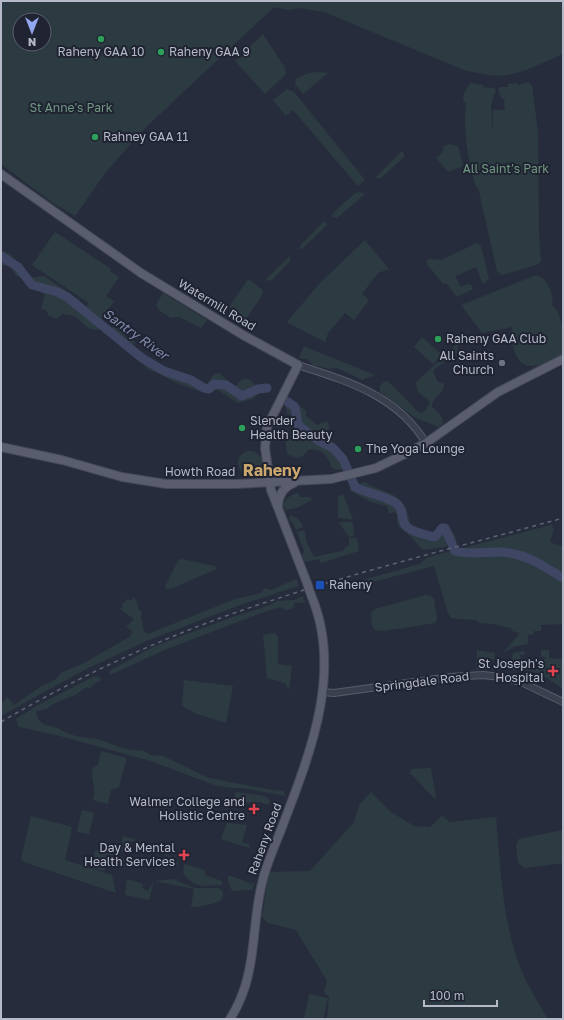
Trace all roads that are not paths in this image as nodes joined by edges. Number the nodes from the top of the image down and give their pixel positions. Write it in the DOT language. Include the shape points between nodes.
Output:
graph roads {
  1 [pos="1,174"];
  2 [pos="563,359"];
  3 [pos="298,365"];
  4 [pos="426,443"];
  5 [pos="1,447"];
  6 [pos="302,481"];
  7 [pos="270,482"];
  8 [pos="278,511"];
  9 [pos="323,692"];
  10 [pos="563,702"];
  11 [pos="230,1019"];
  1 -- 3 [label="main road, Watermill Road" via="141,274"];
  2 -- 4 [label="main road, Howth Road" via="498,392"];
  3 -- 4 [label="street, Watermill Road" via="347,380 370,391 400,412"];
  3 -- 7 [label="main road, Raheny Road" via="266,429 265,448"];
  4 -- 6 [label="main road, Howth Road" via="392,461 350,475"];
  5 -- 7 [label="main road, Howth Road" via="150,483 187,485"];
  6 -- 7 [label="main road, Howth Road"];
  6 -- 8 [label="main road" via="283,490"];
  7 -- 8 [label="main road, Raheny Road"];
  8 -- 9 [label="main road, Raheny Road, bridge" via="311,595 322,641"];
  9 -- 10 [label="street, Springdale Road" via="334,693 484,675 521,682"];
  9 -- 11 [label="main road, Raheny Road" via="312,745 263,878 250,972 242,998"];
}
